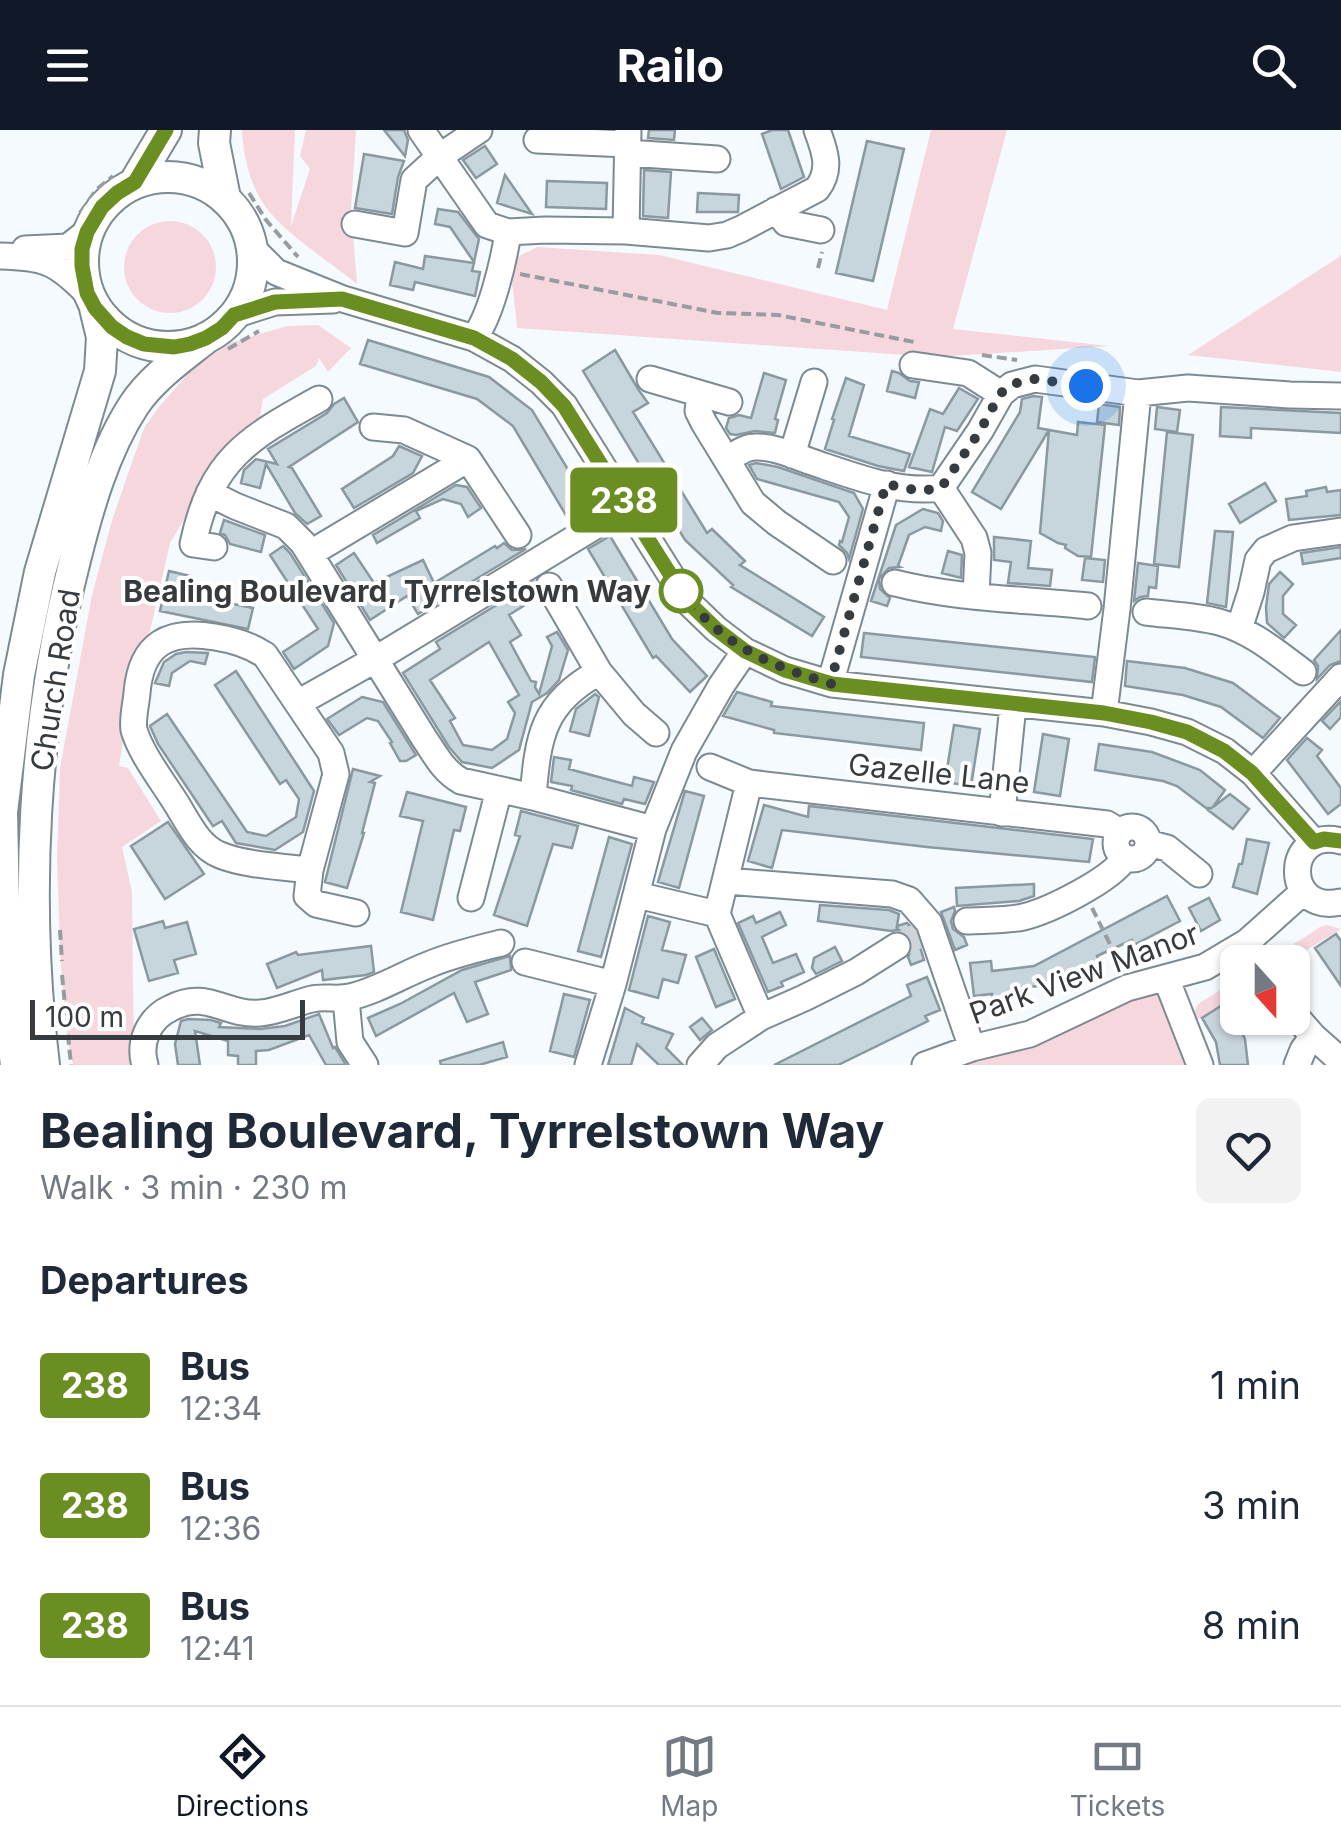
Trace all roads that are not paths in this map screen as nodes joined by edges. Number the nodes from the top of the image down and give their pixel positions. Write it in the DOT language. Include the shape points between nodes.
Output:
graph roads {
  1 [pos="166,130"];
  2 [pos="215,130"];
  3 [pos="421,130"];
  4 [pos="479,130"];
  5 [pos="819,131"];
  6 [pos="537,140"];
  7 [pos="628,142"];
  8 [pos="440,157"];
  9 [pos="717,159"];
  10 [pos="128,176"];
  11 [pos="235,191"];
  12 [pos="776,210"];
  13 [pos="82,224"];
  14 [pos="355,224"];
  15 [pos="821,230"];
  16 [pos="626,231"];
  17 [pos="508,232"];
  18 [pos="0,248"];
  19 [pos="252,250"];
  20 [pos="0,256"];
  21 [pos="342,299"];
  22 [pos="91,300"];
  23 [pos="234,315"];
  24 [pos="474,338"];
  25 [pos="214,346"];
  26 [pos="919,354"];
  27 [pos="650,380"];
  28 [pos="814,382"];
  29 [pos="1138,393"];
  30 [pos="700,394"];
  31 [pos="1000,394"];
  32 [pos="1341,396"];
  33 [pos="319,399"];
  34 [pos="729,402"];
  35 [pos="373,426"];
  36 [pos="792,455"];
  37 [pos="468,458"];
  38 [pos="726,460"];
  39 [pos="886,484"];
  40 [pos="930,490"];
  41 [pos="209,493"];
  42 [pos="628,506"];
  43 [pos="1341,531"];
  44 [pos="214,547"];
  45 [pos="311,553"];
  46 [pos="534,561"];
  47 [pos="864,572"];
  48 [pos="976,596"];
  49 [pos="1117,609"];
  50 [pos="1239,629"];
  51 [pos="745,651"];
  52 [pos="376,659"];
  53 [pos="599,672"];
  54 [pos="832,684"];
  55 [pos="1324,685"];
  56 [pos="298,703"];
  57 [pos="1013,704"];
  58 [pos="1104,713"];
  59 [pos="683,750"];
  60 [pos="1252,773"];
  61 [pos="748,784"];
  62 [pos="499,790"];
  63 [pos="533,797"];
  64 [pos="1002,813"];
  65 [pos="653,829"];
  66 [pos="1120,832"];
  67 [pos="1341,841"];
  68 [pos="1314,842"];
  69 [pos="1148,844"];
  70 [pos="1125,858"];
  71 [pos="310,870"];
  72 [pos="1199,874"];
  73 [pos="726,880"];
  74 [pos="1303,892"];
  75 [pos="637,895"];
  76 [pos="471,898"];
  77 [pos="1341,902"];
  78 [pos="356,913"];
  79 [pos="717,914"];
  80 [pos="967,921"];
  81 [pos="502,942"];
  82 [pos="1260,945"];
  83 [pos="897,946"];
  84 [pos="525,962"];
  85 [pos="1220,962"];
  86 [pos="1166,978"];
  87 [pos="613,984"];
  88 [pos="346,999"];
  89 [pos="761,1016"];
  90 [pos="1310,1033"];
  91 [pos="1313,1036"];
  92 [pos="972,1048"];
  93 [pos="1341,1061"];
  94 [pos="16,1065"];
  95 [pos="44,1065"];
  96 [pos="144,1065"];
  97 [pos="365,1065"];
  98 [pos="588,1065"];
  99 [pos="700,1065"];
  100 [pos="926,1065"];
  101 [pos="1200,1065"];
  102 [pos="1297,1065"];
  1 -- 10 [label="main road"];
  2 -- 11 [label="main road"];
  3 -- 8 [label="street"];
  4 -- 8 [label="street"];
  5 -- 12 [label="street" via="825,180"];
  6 -- 7 [label="street"];
  7 -- 9 [label="street"];
  7 -- 16 [label="street"];
  8 -- 14 [label="street" via="414,180 405,233"];
  8 -- 17 [label="street" via="488,225"];
  10 -- 11 [label="main road" via="190,179"];
  10 -- 13 [label="main road"];
  11 -- 19 [label="main road"];
  12 -- 15 [label="street" via="786,223"];
  12 -- 16 [label="street" via="709,238"];
  13 -- 18 [label="street" via="68,247"];
  13 -- 22 [label="main road"];
  16 -- 17 [label="street"];
  17 -- 24 [label="street"];
  19 -- 21 [label="street" via="276,272"];
  19 -- 23 [label="main road" via="253,272"];
  20 -- 22 [label="street" via="43,259 72,277"];
  21 -- 23 [label="street" via="275,302"];
  21 -- 24 [label="street"];
  22 -- 25 [label="main road" via="112,327 144,344"];
  22 -- 94 [label="main road, Church Road" via="102,337 100,371 40,572 2,812"];
  23 -- 25 [label="main road"];
  24 -- 42 [label="street" via="512,359 564,406"];
  25 -- 95 [label="main road, Church Road" via="170,366 135,403 82,529 59,621 34,865"];
  26 -- 31 [label="street"];
  27 -- 30 [label="street"];
  28 -- 36 [label="street"];
  29 -- 31 [label="street" via="1030,370"];
  29 -- 32 [label="street" via="1188,388"];
  29 -- 49 [label="street"];
  30 -- 34 [label="street"];
  30 -- 38 [label="street" via="698,411"];
  31 -- 40 [label="street" via="980,431"];
  33 -- 41 [label="street" via="231,457"];
  35 -- 37 [label="street" via="404,430"];
  36 -- 38 [label="street" via="756,446"];
  36 -- 39 [label="street"];
  37 -- 45 [label="street"];
  37 -- 46 [label="street"];
  38 -- 47 [label="street" via="753,504"];
  39 -- 40 [label="street"];
  39 -- 47 [label="street"];
  40 -- 48 [label="street" via="974,538"];
  41 -- 44 [label="street" via="193,544"];
  41 -- 45 [label="street" via="286,526"];
  42 -- 46 [label="street"];
  42 -- 51 [label="street" via="687,601"];
  43 -- 50 [label="street" via="1266,550"];
  45 -- 52 [label="street"];
  46 -- 52 [label="street"];
  46 -- 53 [label="street"];
  47 -- 48 [label="street" via="922,590"];
  47 -- 54 [label="street"];
  48 -- 49 [label="street"];
  49 -- 50 [label="street"];
  49 -- 58 [label="street"];
  50 -- 55 [label="street"];
  51 -- 54 [label="street"];
  51 -- 59 [label="street"];
  52 -- 56 [label="street"];
  52 -- 62 [label="street" via="444,768 461,781"];
  53 -- 59 [label="street" via="634,714"];
  53 -- 63 [label="street" via="551,712 537,749"];
  54 -- 57 [label="street"];
  55 -- 60 [label="street"];
  56 -- 71 [label="street" via="332,753 336,774"];
  56 -- 71 [label="street" via="265,655 251,646 181,633 154,648 138,676 134,728 206,846 220,856"];
  57 -- 58 [label="street"];
  57 -- 64 [label="street"];
  58 -- 60 [label="street" via="1187,732"];
  59 -- 61 [label="street, Gazelle Lane"];
  59 -- 65 [label="street"];
  60 -- 68 [label="street"];
  61 -- 64 [label="street, Gazelle Lane"];
  61 -- 73 [label="street"];
  62 -- 63 [label="street"];
  62 -- 76 [label="street"];
  63 -- 65 [label="street"];
  64 -- 66 [label="street, Gazelle Lane" via="1107,824"];
  65 -- 75 [label="street"];
  66 -- 69 [label="street" via="1141,829"];
  66 -- 70 [label="street" via="1116,846"];
  67 -- 68 [label="street"];
  68 -- 74 [label="street" via="1296,870"];
  69 -- 70 [label="street" via="1140,857"];
  69 -- 72 [label="street" via="1168,848"];
  70 -- 80 [label="street" via="1040,912"];
  71 -- 78 [label="street" via="307,896"];
  73 -- 79 [label="street"];
  73 -- 92 [label="street" via="909,900 930,931"];
  74 -- 77 [label="street" via="1321,903"];
  74 -- 82 [label="street, Park View Manor"];
  75 -- 79 [label="street"];
  75 -- 87 [label="street"];
  79 -- 89 [label="street"];
  81 -- 88 [label="street"];
  83 -- 89 [label="street"];
  84 -- 87 [label="street"];
  85 -- 86 [label="street, Park View Manor"];
  86 -- 92 [label="street, Park View Manor" via="1131,987 1030,1034"];
  86 -- 101 [label="street"];
  87 -- 98 [label="street"];
  88 -- 96 [label="street" via="316,998 260,1013 192,1000 170,1008 145,1034"];
  88 -- 97 [label="street" via="350,1042"];
  89 -- 99 [label="street"];
  90 -- 91 [label="street"];
  91 -- 93 [label="street"];
  91 -- 102 [label="street"];
  92 -- 100 [label="street, Park View Manor"];
}
